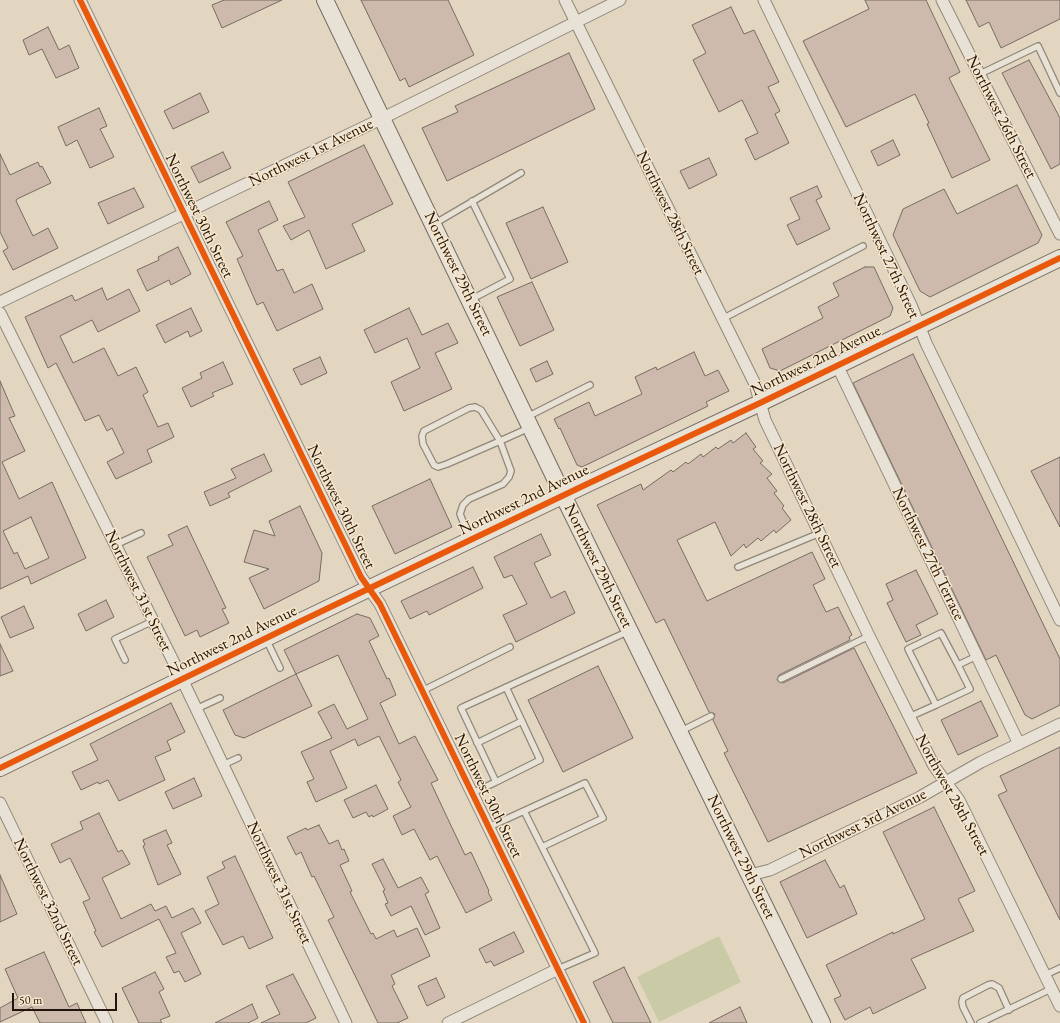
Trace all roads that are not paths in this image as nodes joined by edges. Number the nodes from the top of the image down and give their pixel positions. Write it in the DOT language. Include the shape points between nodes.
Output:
graph roads {
  1 [pos="80,0"];
  2 [pos="325,0"];
  3 [pos="565,0"];
  4 [pos="620,0"];
  5 [pos="764,0"];
  6 [pos="942,0"];
  7 [pos="575,22"];
  8 [pos="980,74"];
  9 [pos="1060,92"];
  10 [pos="383,118"];
  11 [pos="521,173"];
  12 [pos="472,201"];
  13 [pos="183,214"];
  14 [pos="434,224"];
  15 [pos="1060,234"];
  16 [pos="863,246"];
  17 [pos="1060,258"];
  18 [pos="470,300"];
  19 [pos="0,302"];
  20 [pos="0,313"];
  21 [pos="722,319"];
  22 [pos="919,325"];
  23 [pos="837,365"];
  24 [pos="590,385"];
  25 [pos="760,403"];
  26 [pos="529,422"];
  27 [pos="500,441"];
  28 [pos="563,495"];
  29 [pos="141,533"];
  30 [pos="820,534"];
  31 [pos="471,541"];
  32 [pos="115,545"];
  33 [pos="738,567"];
  34 [pos="369,589"];
  35 [pos="1060,620"];
  36 [pos="153,621"];
  37 [pos="630,631"];
  38 [pos="869,636"];
  39 [pos="265,638"];
  40 [pos="510,647"];
  41 [pos="977,656"];
  42 [pos="125,660"];
  43 [pos="958,665"];
  44 [pos="280,668"];
  45 [pos="182,679"];
  46 [pos="781,679"];
  47 [pos="506,687"];
  48 [pos="422,691"];
  49 [pos="220,698"];
  50 [pos="936,705"];
  51 [pos="196,709"];
  52 [pos="711,716"];
  53 [pos="909,717"];
  54 [pos="522,721"];
  55 [pos="1060,724"];
  56 [pos="680,732"];
  57 [pos="477,743"];
  58 [pos="1019,744"];
  59 [pos="238,758"];
  60 [pos="223,765"];
  61 [pos="0,768"];
  62 [pos="496,782"];
  63 [pos="946,782"];
  64 [pos="472,792"];
  65 [pos="0,803"];
  66 [pos="524,811"];
  67 [pos="489,828"];
  68 [pos="542,847"];
  69 [pos="750,876"];
  70 [pos="1060,968"];
  71 [pos="558,969"];
  72 [pos="1045,975"];
  73 [pos="1052,989"];
  74 [pos="1060,1006"];
  75 [pos="1009,1010"];
  76 [pos="107,1023"];
  77 [pos="346,1023"];
  78 [pos="448,1023"];
  79 [pos="584,1023"];
  80 [pos="822,1023"];
  81 [pos="970,1023"];
  82 [pos="980,1023"];
  1 -- 13 [label="street, Northwest 30th Street"];
  2 -- 10 [label="street, Northwest 29th Street"];
  3 -- 7 [label="street, Northwest 28th Street"];
  4 -- 7 [label="street, Northwest 1st Avenue"];
  5 -- 22 [label="street, Northwest 27th Street"];
  6 -- 8 [label="street, Northwest 26th Street"];
  7 -- 10 [label="street, Northwest 1st Avenue"];
  7 -- 21 [label="street, Northwest 28th Street"];
  8 -- 9 [label="lane" via="1038,46"];
  8 -- 15 [label="street, Northwest 26th Street"];
  10 -- 13 [label="street, Northwest 1st Avenue"];
  10 -- 14 [label="street, Northwest 29th Street"];
  11 -- 12 [label="lane"];
  12 -- 14 [label="lane"];
  12 -- 18 [label="lane" via="510,279"];
  13 -- 19 [label="street, Northwest 1st Avenue"];
  13 -- 34 [label="street, Northwest 30th Street"];
  14 -- 18 [label="street, Northwest 29th Street"];
  16 -- 21 [label="lane"];
  17 -- 22 [label="street, Northwest 2nd Avenue"];
  18 -- 26 [label="street, Northwest 29th Street"];
  20 -- 32 [label="street, Northwest 31st Street"];
  21 -- 25 [label="street, Northwest 28th Street" via="755,384"];
  22 -- 23 [label="street, Northwest 2nd Avenue"];
  22 -- 35 [label="street, Northwest 27th Street"];
  23 -- 25 [label="street, Northwest 2nd Avenue"];
  23 -- 41 [label="street, Northwest 27th Terrace"];
  24 -- 26 [label="lane"];
  25 -- 28 [label="street, Northwest 2nd Avenue"];
  25 -- 30 [label="street, Northwest 28th Street" via="765,420"];
  26 -- 27 [label="lane"];
  26 -- 28 [label="street, Northwest 29th Street"];
  27 -- 27 [label="lane" via="481,410 476,407 469,408 424,431 422,436 428,456 434,465 438,466"];
  27 -- 31 [label="lane" via="511,471 503,484 469,499 463,505 460,514"];
  28 -- 31 [label="street, Northwest 2nd Avenue"];
  28 -- 37 [label="street, Northwest 29th Street"];
  29 -- 32 [label="lane"];
  30 -- 33 [label="lane"];
  30 -- 38 [label="street, Northwest 28th Street"];
  31 -- 34 [label="street, Northwest 2nd Avenue"];
  32 -- 36 [label="street, Northwest 31st Street"];
  34 -- 39 [label="street, Northwest 2nd Avenue"];
  34 -- 48 [label="street, Northwest 30th Street" via="380,604"];
  36 -- 42 [label="lane" via="115,639"];
  36 -- 45 [label="street, Northwest 31st Street"];
  37 -- 47 [label="lane"];
  37 -- 56 [label="street, Northwest 29th Street"];
  38 -- 46 [label="lane"];
  38 -- 53 [label="street, Northwest 28th Street"];
  39 -- 44 [label="lane"];
  39 -- 45 [label="street, Northwest 2nd Avenue"];
  40 -- 48 [label="lane"];
  41 -- 43 [label="lane"];
  41 -- 58 [label="street, Northwest 27th Terrace"];
  43 -- 50 [label="lane" via="970,689"];
  43 -- 50 [label="lane" via="941,633 908,649"];
  45 -- 51 [label="street, Northwest 31st Street"];
  45 -- 61 [label="street, Northwest 2nd Avenue"];
  47 -- 54 [label="lane"];
  47 -- 57 [label="lane" via="461,708"];
  48 -- 64 [label="street, Northwest 30th Street"];
  49 -- 51 [label="lane"];
  50 -- 53 [label="lane"];
  51 -- 60 [label="street, Northwest 31st Street"];
  52 -- 56 [label="lane"];
  53 -- 63 [label="street, Northwest 28th Street" via="934,766"];
  54 -- 57 [label="lane"];
  54 -- 62 [label="lane" via="540,760"];
  55 -- 58 [label="street, Northwest 3rd Avenue"];
  56 -- 69 [label="street, Northwest 29th Street"];
  57 -- 62 [label="lane"];
  58 -- 63 [label="street, Northwest 3rd Avenue"];
  59 -- 60 [label="lane"];
  60 -- 77 [label="street, Northwest 31st Street"];
  62 -- 64 [label="lane"];
  63 -- 69 [label="street, Northwest 3rd Avenue" via="920,798 770,870"];
  63 -- 72 [label="street, Northwest 28th Street" via="959,800"];
  64 -- 67 [label="street, Northwest 30th Street"];
  65 -- 76 [label="street, Northwest 32nd Street"];
  66 -- 67 [label="lane"];
  66 -- 68 [label="lane"];
  66 -- 68 [label="lane" via="585,783 602,818"];
  67 -- 71 [label="street, Northwest 30th Street"];
  68 -- 71 [label="lane" via="595,953"];
  69 -- 80 [label="street, Northwest 29th Street"];
  70 -- 72 [label="lane"];
  71 -- 78 [label="street"];
  71 -- 79 [label="street, Northwest 30th Street"];
  72 -- 73 [label="street, Northwest 28th Street"];
  73 -- 74 [label="street, Northwest 28th Street"];
  73 -- 75 [label="lane"];
  75 -- 81 [label="lane" via="999,988 992,984 988,985 963,998 962,1002"];
  75 -- 82 [label="lane"];
}
